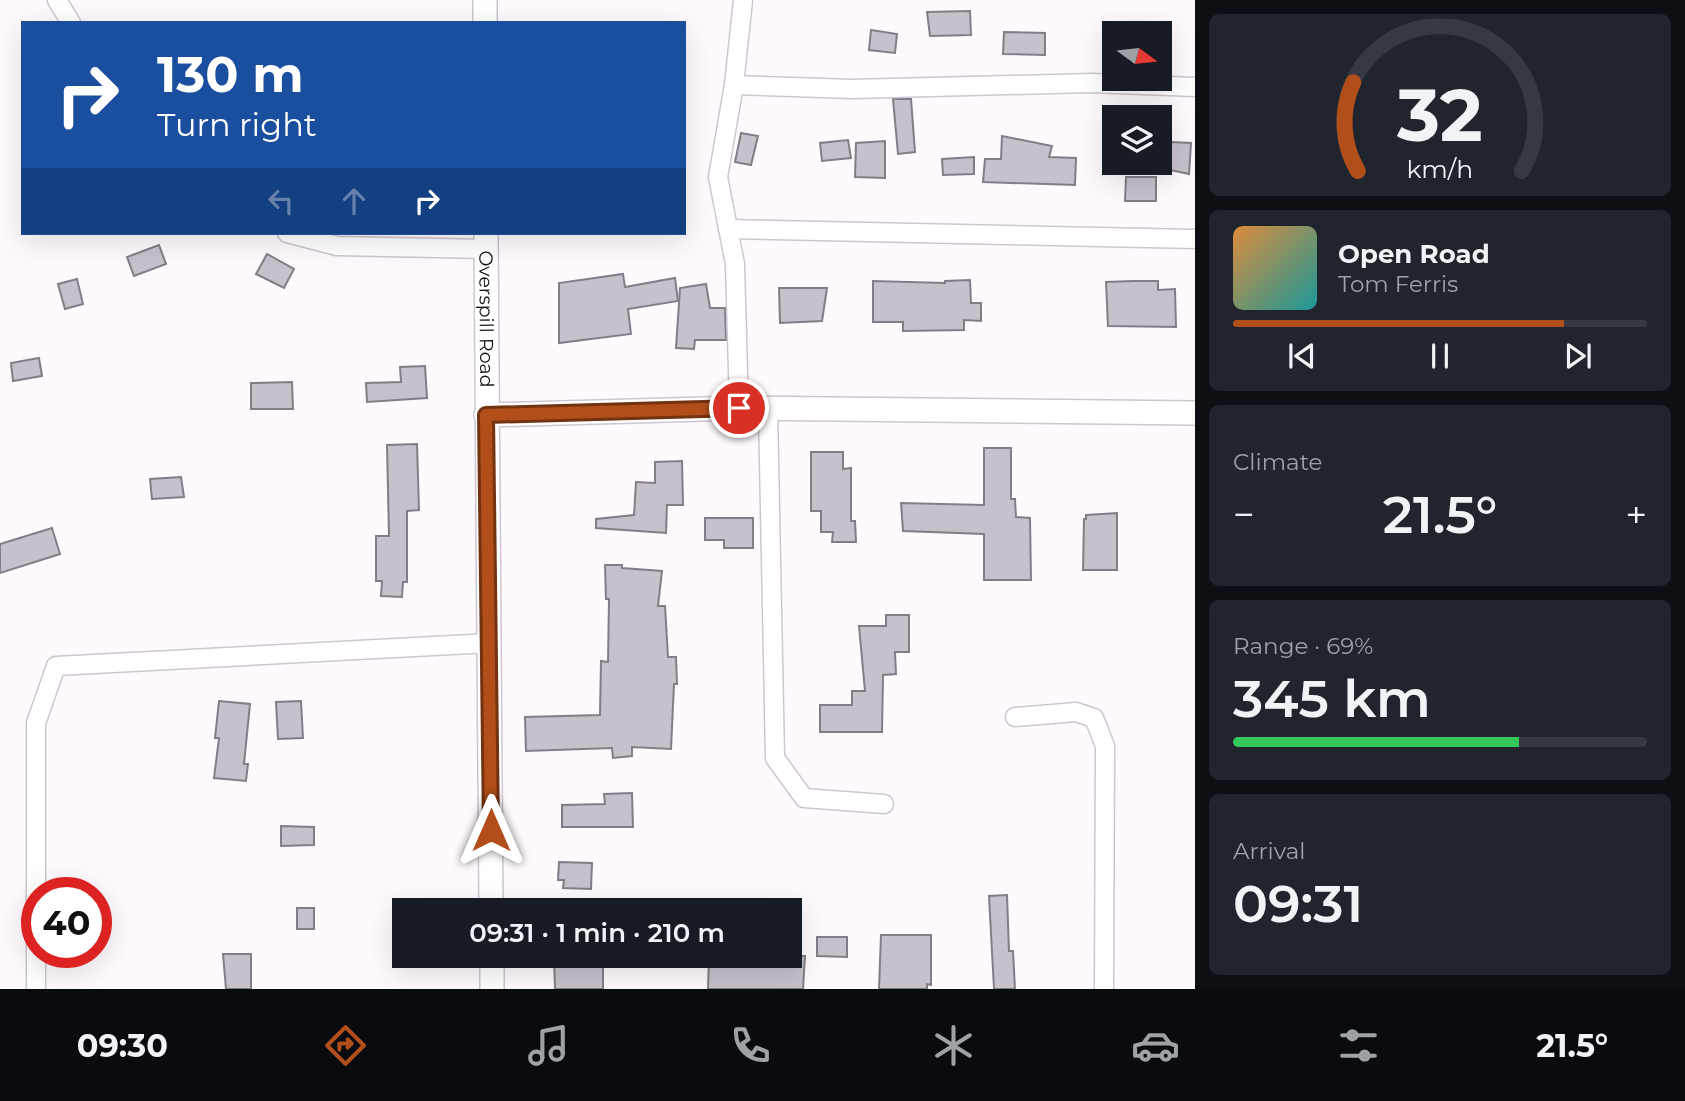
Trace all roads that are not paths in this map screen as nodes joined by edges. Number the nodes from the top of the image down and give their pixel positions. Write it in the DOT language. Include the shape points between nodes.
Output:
graph roads {
  1 [pos="57,0"];
  2 [pos="485,0"];
  3 [pos="743,0"];
  4 [pos="70,21"];
  5 [pos="485,21"];
  6 [pos="734,85"];
  7 [pos="1195,87"];
  8 [pos="728,229"];
  9 [pos="295,235"];
  10 [pos="1195,239"];
  11 [pos="487,241"];
  12 [pos="739,408"];
  13 [pos="768,409"];
  14 [pos="1195,413"];
  15 [pos="486,415"];
  16 [pos="490,643"];
  17 [pos="1015,717"];
  18 [pos="884,804"];
  19 [pos="491,898"];
  20 [pos="492,968"];
  21 [pos="36,989"];
  22 [pos="492,989"];
  23 [pos="1104,989"];
  1 -- 4 [label="street"];
  2 -- 5 [label="street"];
  3 -- 6 [label="street"];
  6 -- 7 [label="street" via="852,89 1092,83"];
  6 -- 8 [label="street" via="718,177"];
  8 -- 10 [label="street"];
  8 -- 12 [label="street" via="735,264"];
  9 -- 11 [label="street" via="337,246"];
  11 -- 15 [label="street, Overspill Road"];
  12 -- 13 [label="street"];
  12 -- 15 [label="street"];
  13 -- 14 [label="street"];
  13 -- 18 [label="street" via="775,758 804,798"];
  15 -- 16 [label="street, Overspill Road"];
  16 -- 19 [label="street, Overspill Road"];
  16 -- 21 [label="street" via="56,666 36,723"];
  17 -- 23 [label="street" via="1076,712 1094,718 1105,747"];
  20 -- 22 [label="street"];
}
